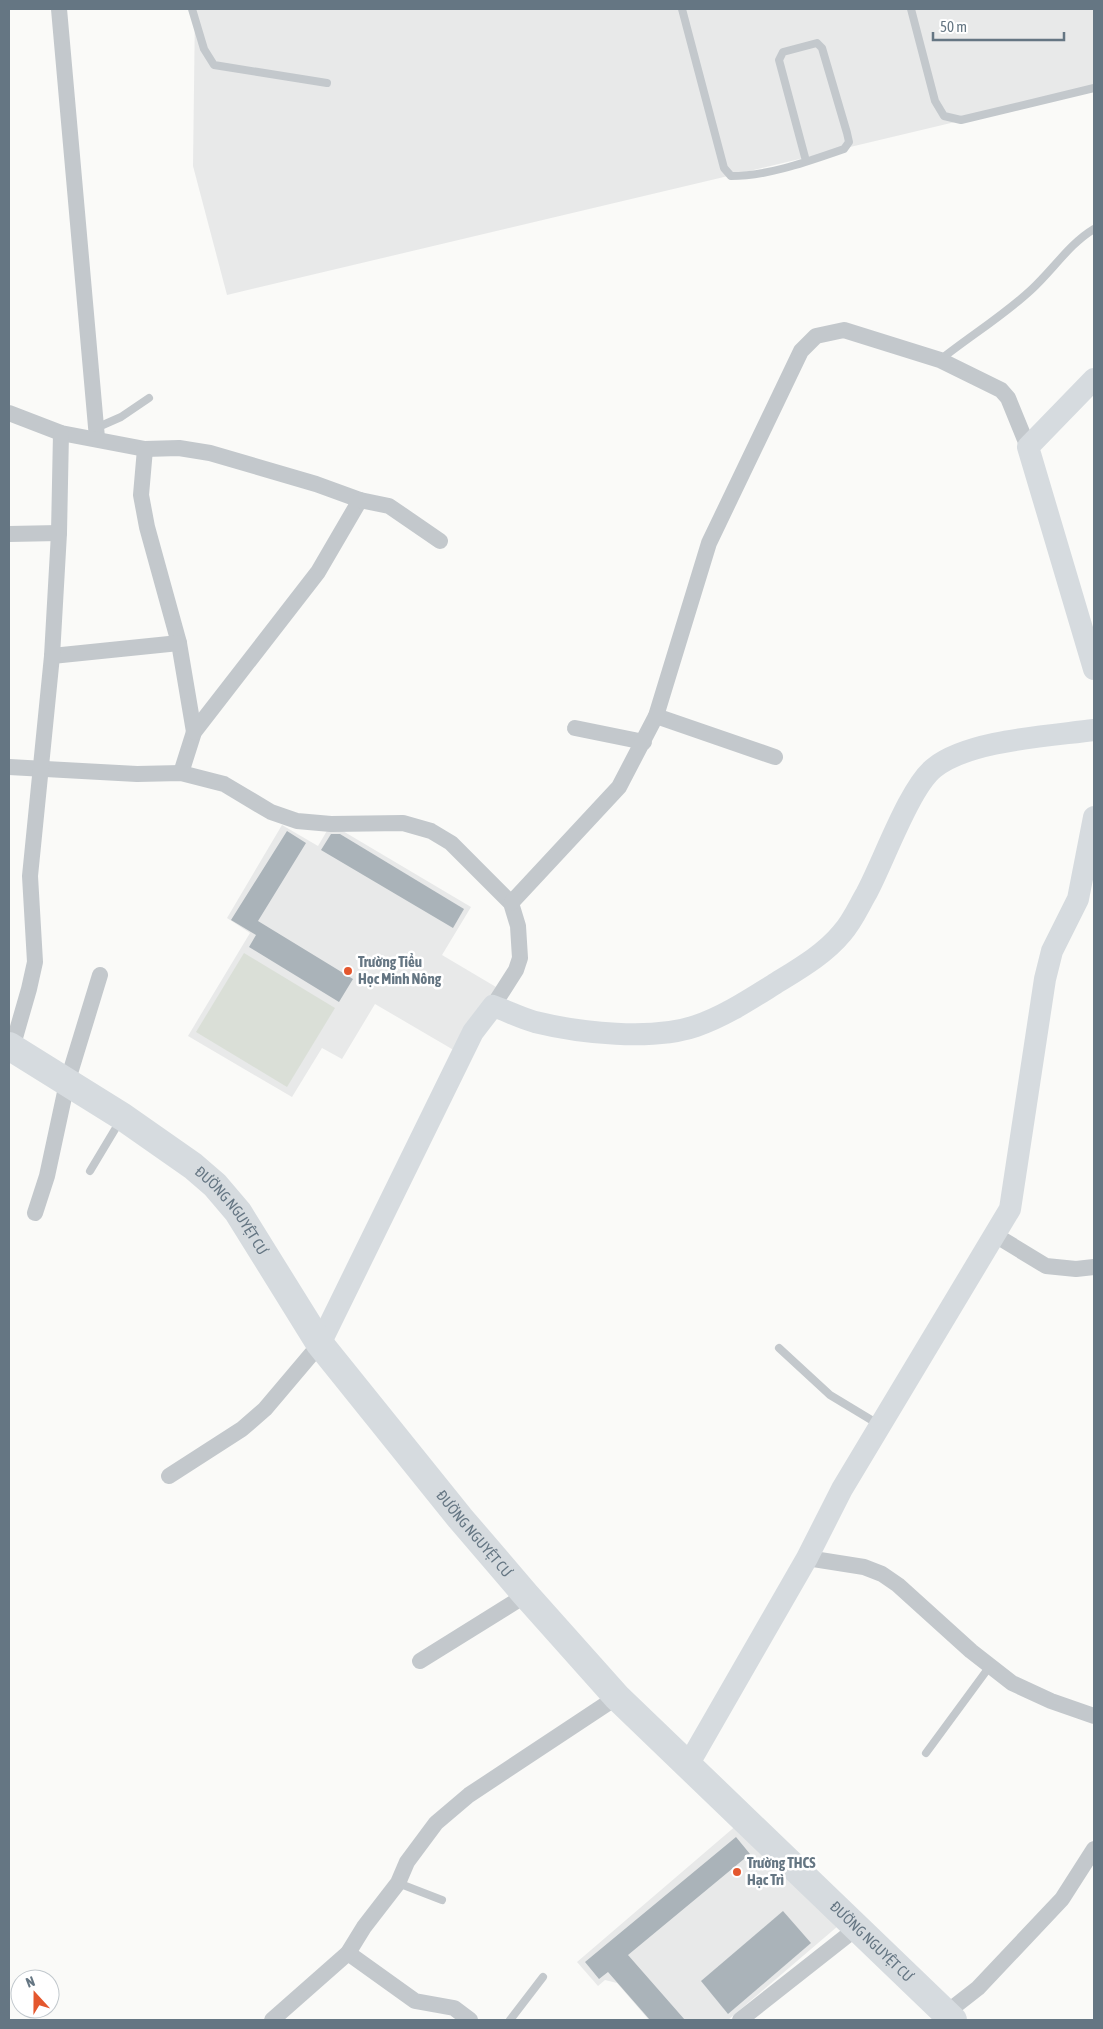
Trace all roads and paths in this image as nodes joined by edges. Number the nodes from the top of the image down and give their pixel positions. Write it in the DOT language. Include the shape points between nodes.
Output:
graph roads {
  1 [pos="59,9"];
  2 [pos="192,9"];
  3 [pos="682,9"];
  4 [pos="911,9"];
  5 [pos="327,82"];
  6 [pos="1094,88"];
  7 [pos="806,161"];
  8 [pos="1094,228"];
  9 [pos="940,360"];
  10 [pos="1094,379"];
  11 [pos="149,398"];
  12 [pos="9,413"];
  13 [pos="61,433"];
  14 [pos="97,433"];
  15 [pos="1028,447"];
  16 [pos="145,448"];
  17 [pos="360,500"];
  18 [pos="59,533"];
  19 [pos="9,534"];
  20 [pos="440,541"];
  21 [pos="179,643"];
  22 [pos="52,656"];
  23 [pos="1094,669"];
  24 [pos="656,716"];
  25 [pos="575,728"];
  26 [pos="1094,730"];
  27 [pos="194,732"];
  28 [pos="644,742"];
  29 [pos="775,756"];
  30 [pos="9,767"];
  31 [pos="40,769"];
  32 [pos="181,773"];
  33 [pos="1094,817"];
  34 [pos="511,903"];
  35 [pos="100,975"];
  36 [pos="493,1006"];
  37 [pos="10,1047"];
  38 [pos="67,1083"];
  39 [pos="123,1117"];
  40 [pos="90,1171"];
  41 [pos="35,1213"];
  42 [pos="995,1236"];
  43 [pos="1094,1267"];
  44 [pos="320,1344"];
  45 [pos="779,1348"];
  46 [pos="880,1425"];
  47 [pos="170,1476"];
  48 [pos="807,1558"];
  49 [pos="526,1595"];
  50 [pos="420,1661"];
  51 [pos="990,1666"];
  52 [pos="617,1697"];
  53 [pos="1094,1716"];
  54 [pos="926,1753"];
  55 [pos="688,1765"];
  56 [pos="1094,1849"];
  57 [pos="398,1883"];
  58 [pos="442,1900"];
  59 [pos="858,1928"];
  60 [pos="348,1953"];
  61 [pos="542,1976"];
  62 [pos="949,2018"];
  63 [pos="272,2020"];
  64 [pos="470,2020"];
  65 [pos="510,2020"];
  66 [pos="740,2020"];
  1 -- 14 [label="street"];
  2 -- 5 [label="lane" via="204,49 214,65"];
  3 -- 7 [label="lane" via="724,168 731,176 745,176"];
  4 -- 6 [label="lane" via="935,101 944,116 962,120"];
  7 -- 7 [label="lane" via="779,60 783,52 817,43 822,48 849,142 844,150"];
  8 -- 9 [label="lane" via="1032,289"];
  9 -- 15 [label="street" via="1001,390 1008,398"];
  9 -- 24 [label="street" via="844,330 816,336 800,351 709,543"];
  10 -- 15 [label="street"];
  11 -- 14 [label="lane"];
  12 -- 13 [label="street"];
  13 -- 14 [label="street"];
  13 -- 18 [label="street"];
  14 -- 16 [label="street"];
  15 -- 23 [label="street"];
  16 -- 17 [label="street" via="179,448 210,453"];
  16 -- 21 [label="street" via="141,495"];
  17 -- 20 [label="street" via="389,506"];
  17 -- 27 [label="street" via="318,572"];
  18 -- 19 [label="street"];
  18 -- 22 [label="street"];
  21 -- 22 [label="street"];
  21 -- 27 [label="street"];
  22 -- 31 [label="street"];
  24 -- 28 [label="street"];
  24 -- 29 [label="street"];
  25 -- 28 [label="street"];
  26 -- 36 [label="street" via="964,752 934,768 915,793 843,932 798,970 721,1015 676,1031 612,1034 535,1022"];
  27 -- 32 [label="street"];
  28 -- 34 [label="street" via="619,788"];
  30 -- 31 [label="street"];
  31 -- 32 [label="street"];
  31 -- 37 [label="street" via="30,876 35,962 30,989"];
  32 -- 34 [label="street" via="224,784 271,812 296,821 403,823 431,831 451,843"];
  33 -- 42 [label="street" via="1078,899 1052,951 1045,979 1010,1209"];
  34 -- 36 [label="street" via="518,926 520,958"];
  35 -- 38 [label="street"];
  36 -- 44 [label="street" via="473,1032"];
  37 -- 38 [label="highway, ĐƯỜNG NGUYỆT CƯ"];
  38 -- 39 [label="highway, ĐƯỜNG NGUYỆT CƯ"];
  38 -- 41 [label="street" via="47,1176"];
  39 -- 40 [label="lane"];
  39 -- 44 [label="highway, ĐƯỜNG NGUYỆT CƯ" via="215,1185 238,1212"];
  42 -- 43 [label="street" via="1046,1266"];
  42 -- 46 [label="street"];
  44 -- 47 [label="street" via="242,1430"];
  44 -- 49 [label="highway, ĐƯỜNG NGUYỆT CƯ"];
  45 -- 46 [label="lane" via="830,1395"];
  46 -- 48 [label="street" via="842,1489"];
  48 -- 51 [label="street" via="864,1567 882,1574"];
  48 -- 55 [label="street"];
  49 -- 50 [label="street"];
  49 -- 52 [label="highway, ĐƯỜNG NGUYỆT CƯ"];
  51 -- 53 [label="street" via="1012,1683"];
  51 -- 54 [label="lane"];
  52 -- 55 [label="highway, ĐƯỜNG NGUYỆT CƯ"];
  52 -- 57 [label="street" via="469,1795 436,1823 406,1862"];
  55 -- 59 [label="highway, ĐƯỜNG NGUYỆT CƯ"];
  56 -- 62 [label="street" via="1062,1898"];
  57 -- 58 [label="lane"];
  57 -- 60 [label="street"];
  59 -- 62 [label="highway, ĐƯỜNG NGUYỆT CƯ"];
  59 -- 66 [label="street"];
  60 -- 63 [label="street"];
  60 -- 64 [label="street" via="415,2001 454,2008"];
  61 -- 65 [label="lane"];
}
